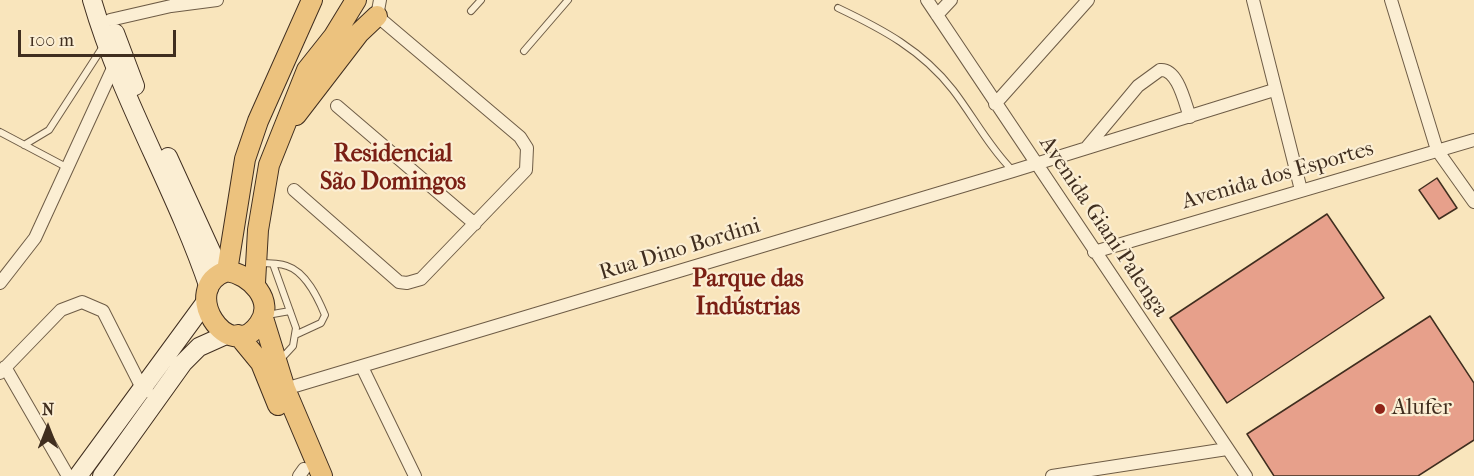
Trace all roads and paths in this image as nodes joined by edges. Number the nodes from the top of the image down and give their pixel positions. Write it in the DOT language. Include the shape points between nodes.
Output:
graph roads {
  1 [pos="92,0"];
  2 [pos="105,0"];
  3 [pos="216,0"];
  4 [pos="312,0"];
  5 [pos="356,0"];
  6 [pos="480,0"];
  7 [pos="568,0"];
  8 [pos="927,0"];
  9 [pos="951,0"];
  10 [pos="1088,0"];
  11 [pos="1253,0"];
  12 [pos="1391,0"];
  13 [pos="379,8"];
  14 [pos="838,9"];
  15 [pos="471,11"];
  16 [pos="937,15"];
  17 [pos="110,20"];
  18 [pos="106,42"];
  19 [pos="524,51"];
  20 [pos="114,66"];
  21 [pos="1274,90"];
  22 [pos="994,104"];
  23 [pos="337,106"];
  24 [pos="1190,117"];
  25 [pos="0,132"];
  26 [pos="279,136"];
  27 [pos="1474,140"];
  28 [pos="24,145"];
  29 [pos="1086,148"];
  30 [pos="1437,150"];
  31 [pos="1036,164"];
  32 [pos="69,169"];
  33 [pos="1014,171"];
  34 [pos="294,190"];
  35 [pos="1301,190"];
  36 [pos="1474,202"];
  37 [pos="475,224"];
  38 [pos="1095,252"];
  39 [pos="264,263"];
  40 [pos="0,283"];
  41 [pos="216,283"];
  42 [pos="255,284"];
  43 [pos="290,311"];
  44 [pos="263,317"];
  45 [pos="233,335"];
  46 [pos="295,335"];
  47 [pos="277,365"];
  48 [pos="362,367"];
  49 [pos="3,370"];
  50 [pos="142,388"];
  51 [pos="285,389"];
  52 [pos="158,398"];
  53 [pos="1227,449"];
  54 [pos="308,474"];
  55 [pos="68,476"];
  56 [pos="78,476"];
  57 [pos="102,476"];
  58 [pos="415,476"];
  59 [pos="1052,476"];
  60 [pos="1246,476"];
  1 -- 18 [label="main road"];
  2 -- 17 [label="main road"];
  3 -- 17 [label="street"];
  4 -- 41 [label="main road" via="245,159"];
  5 -- 26 [label="main road" via="307,70"];
  6 -- 15 [label="lane"];
  7 -- 19 [label="lane"];
  8 -- 16 [label="street, Avenida Giani Palenga"];
  9 -- 16 [label="street"];
  10 -- 22 [label="street"];
  11 -- 21 [label="street"];
  12 -- 30 [label="street"];
  13 -- 26 [label="main road"];
  13 -- 37 [label="street" via="511,128 527,148 526,170"];
  14 -- 33 [label="lane" via="885,30 931,65"];
  16 -- 22 [label="street, Avenida Giani Palenga"];
  17 -- 41 [label="main road"];
  18 -- 20 [label="main road"];
  18 -- 28 [label="lane" via="49,130"];
  20 -- 32 [label="street"];
  20 -- 41 [label="main road" via="196,250"];
  21 -- 24 [label="street, Rua Dino Bordini"];
  21 -- 35 [label="street"];
  22 -- 31 [label="street, Avenida Giani Palenga"];
  23 -- 37 [label="street"];
  24 -- 29 [label="street, Rua Dino Bordini"];
  24 -- 29 [label="street" via="1176,80 1171,73 1160,70 1138,86"];
  25 -- 28 [label="lane"];
  26 -- 39 [label="main road" via="262,197"];
  27 -- 30 [label="street, Avenida dos Esportes"];
  28 -- 32 [label="lane"];
  29 -- 31 [label="street, Rua Dino Bordini"];
  30 -- 35 [label="street, Avenida dos Esportes"];
  30 -- 36 [label="street"];
  31 -- 33 [label="street, Rua Dino Bordini"];
  31 -- 38 [label="street, Avenida Giani Palenga"];
  32 -- 40 [label="street" via="35,238"];
  33 -- 48 [label="street, Rua Dino Bordini"];
  34 -- 37 [label="street" via="399,282 407,284 421,279"];
  35 -- 38 [label="street, Avenida dos Esportes"];
  38 -- 53 [label="street, Avenida Giani Palenga"];
  39 -- 42 [label="main road"];
  39 -- 43 [label="lane"];
  39 -- 46 [label="lane" via="287,265 299,272 326,315 321,323"];
  41 -- 42 [label="main road" via="247,276"];
  41 -- 45 [label="main road" via="211,320"];
  41 -- 50 [label="main road"];
  42 -- 44 [label="main road" via="262,299"];
  43 -- 44 [label="lane"];
  43 -- 46 [label="lane"];
  44 -- 45 [label="main road" via="256,328"];
  44 -- 47 [label="main road"];
  45 -- 52 [label="main road" via="200,347"];
  45 -- 54 [label="main road" via="261,363"];
  46 -- 47 [label="lane" via="293,346"];
  47 -- 51 [label="main road"];
  48 -- 51 [label="street, Rua Dino Bordini"];
  48 -- 58 [label="street"];
  49 -- 50 [label="street" via="61,310 82,302 103,311"];
  49 -- 55 [label="street"];
  50 -- 52 [label="street"];
  50 -- 56 [label="main road"];
  51 -- 54 [label="main road"];
  52 -- 57 [label="main road"];
  53 -- 59 [label="street"];
  53 -- 60 [label="street, Avenida Giani Palenga"];
}
